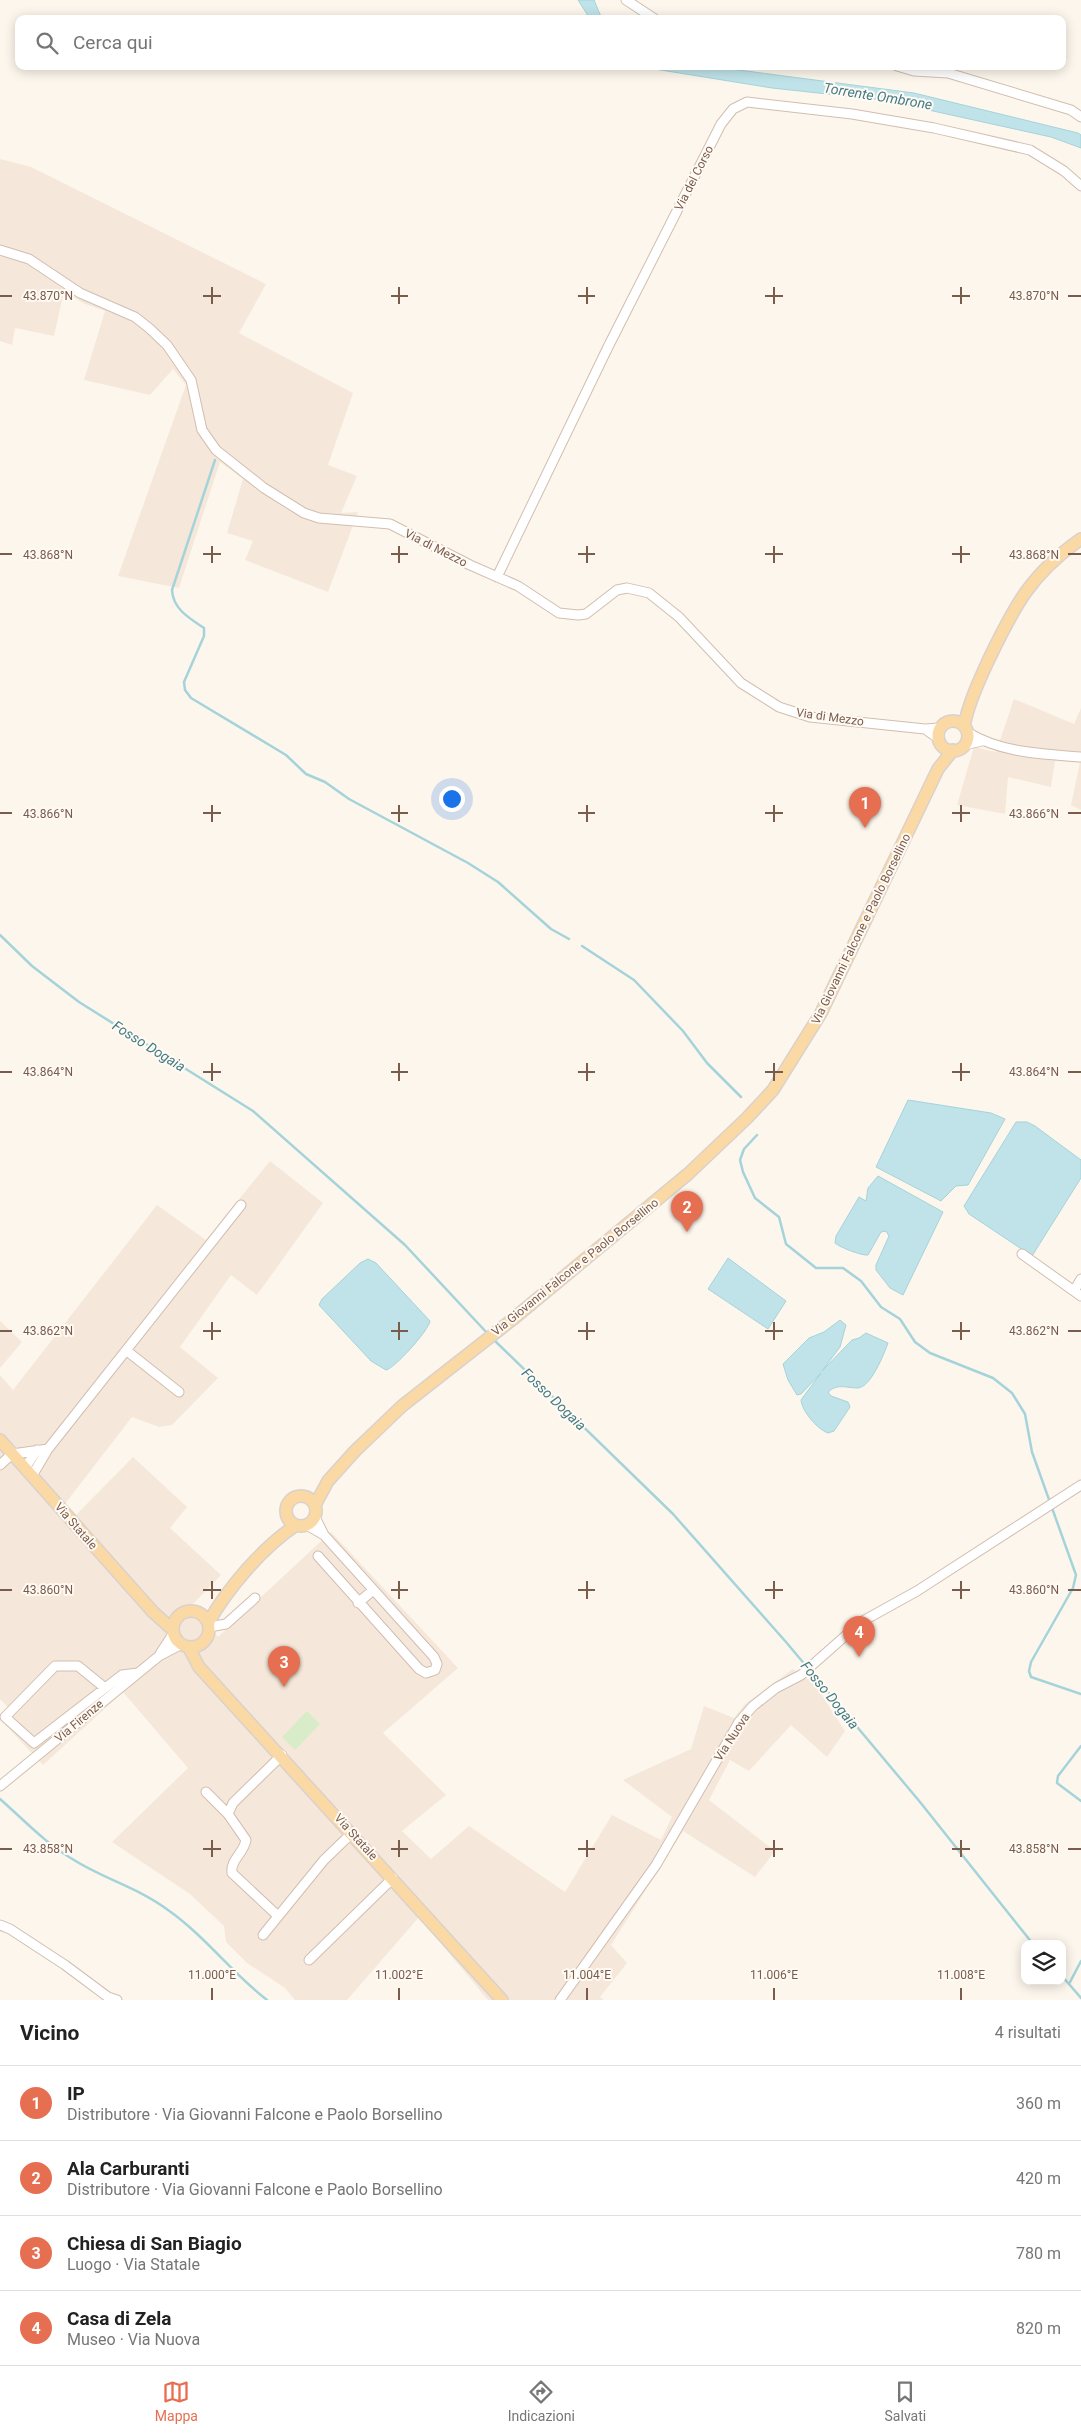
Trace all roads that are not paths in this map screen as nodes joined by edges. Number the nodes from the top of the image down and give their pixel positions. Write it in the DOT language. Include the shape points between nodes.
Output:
graph roads {
  1 [pos="626,0"];
  2 [pos="649,15"];
  3 [pos="911,70"];
  4 [pos="1081,117"];
  5 [pos="1081,186"];
  6 [pos="0,250"];
  7 [pos="1081,539"];
  8 [pos="497,576"];
  9 [pos="969,703"];
  10 [pos="952,721"];
  11 [pos="965,729"];
  12 [pos="940,737"];
  13 [pos="982,741"];
  14 [pos="964,744"];
  15 [pos="954,750"];
  16 [pos="1081,757"];
  17 [pos="938,769"];
  18 [pos="242,1205"];
  19 [pos="1022,1254"];
  20 [pos="1081,1279"];
  21 [pos="1077,1293"];
  22 [pos="127,1351"];
  23 [pos="179,1392"];
  24 [pos="0,1440"];
  25 [pos="48,1449"];
  26 [pos="37,1450"];
  27 [pos="12,1454"];
  28 [pos="0,1465"];
  29 [pos="29,1472"];
  30 [pos="328,1481"];
  31 [pos="1081,1485"];
  32 [pos="304,1496"];
  33 [pos="315,1504"];
  34 [pos="286,1515"];
  35 [pos="306,1522"];
  36 [pos="275,1540"];
  37 [pos="318,1556"];
  38 [pos="373,1590"];
  39 [pos="255,1598"];
  40 [pos="220,1602"];
  41 [pos="358,1603"];
  42 [pos="153,1612"];
  43 [pos="198,1613"];
  44 [pos="179,1615"];
  45 [pos="208,1625"];
  46 [pos="173,1632"];
  47 [pos="190,1646"];
  48 [pos="159,1656"];
  49 [pos="138,1673"];
  50 [pos="105,1688"];
  51 [pos="282,1756"];
  52 [pos="0,1786"];
  53 [pos="206,1792"];
  54 [pos="228,1814"];
  55 [pos="352,1833"];
  56 [pos="393,1878"];
  57 [pos="278,1916"];
  58 [pos="0,1925"];
  59 [pos="262,1935"];
  60 [pos="309,1960"];
  61 [pos="117,2000"];
  62 [pos="502,2000"];
  63 [pos="560,2000"];
  1 -- 2 [label="street"];
  3 -- 4 [label="street" via="948,73 1071,110"];
  5 -- 8 [label="street, Via del Corso" via="1030,150 934,128 852,114 747,102 733,109 721,124 608,346"];
  6 -- 8 [label="street, Via di Mezzo" via="29,259 80,293 135,317 149,328 167,345 191,380 202,430 216,450 281,500 319,518 390,524"];
  7 -- 9 [label="main road" via="1051,562 1017,602"];
  8 -- 12 [label="street, Via di Mezzo" via="559,613 571,615 586,614 617,590 627,588 649,594 679,617 741,683 780,707 810,717 924,729"];
  9 -- 10 [label="main road"];
  9 -- 11 [label="main road"];
  10 -- 11 [label="main road"];
  10 -- 12 [label="main road"];
  11 -- 13 [label="street"];
  11 -- 14 [label="main road"];
  12 -- 15 [label="main road"];
  12 -- 17 [label="main road, Via Giovanni Falcone e Paolo Borsellino"];
  13 -- 14 [label="street"];
  13 -- 16 [label="street" via="1036,754"];
  14 -- 15 [label="main road, Via Giovanni Falcone e Paolo Borsellino"];
  15 -- 17 [label="main road, Via Giovanni Falcone e Paolo Borsellino"];
  17 -- 30 [label="main road, Via Giovanni Falcone e Paolo Borsellino" via="821,1013 773,1090 688,1174 402,1406"];
  18 -- 22 [label="street"];
  19 -- 21 [label="street"];
  20 -- 21 [label="street"];
  22 -- 23 [label="street"];
  22 -- 25 [label="street"];
  24 -- 27 [label="main road, Via Statale"];
  25 -- 26 [label="street"];
  25 -- 29 [label="street"];
  26 -- 27 [label="street"];
  26 -- 29 [label="street"];
  27 -- 28 [label="street"];
  27 -- 29 [label="main road, Via Statale"];
  29 -- 42 [label="main road, Via Statale"];
  30 -- 32 [label="main road, Via Giovanni Falcone e Paolo Borsellino"];
  30 -- 33 [label="main road, Via Giovanni Falcone e Paolo Borsellino"];
  31 -- 63 [label="street, Via Nuova" via="917,1591 861,1622 800,1675 753,1706 739,1722 656,1865"];
  32 -- 33 [label="main road"];
  32 -- 34 [label="main road, Via Giovanni Falcone e Paolo Borsellino" via="290,1500"];
  33 -- 35 [label="main road, Via Giovanni Falcone e Paolo Borsellino"];
  34 -- 35 [label="main road"];
  34 -- 36 [label="main road, Via Giovanni Falcone e Paolo Borsellino"];
  35 -- 36 [label="main road, Via Giovanni Falcone e Paolo Borsellino"];
  35 -- 38 [label="street" via="324,1535"];
  36 -- 40 [label="main road, Via Giovanni Falcone e Paolo Borsellino"];
  37 -- 41 [label="street"];
  38 -- 41 [label="street"];
  38 -- 41 [label="street" via="434,1657 437,1664 434,1670 426,1672 419,1669"];
  39 -- 45 [label="street" via="226,1624"];
  40 -- 43 [label="main road, Via Giovanni Falcone e Paolo Borsellino"];
  40 -- 45 [label="main road, Via Giovanni Falcone e Paolo Borsellino"];
  42 -- 44 [label="main road"];
  42 -- 46 [label="main road, Via Statale"];
  43 -- 44 [label="main road" via="188,1611"];
  43 -- 45 [label="main road"];
  44 -- 46 [label="main road"];
  45 -- 47 [label="main road" via="208,1636"];
  46 -- 47 [label="main road"];
  46 -- 48 [label="street"];
  47 -- 48 [label="street"];
  47 -- 51 [label="main road, Via Statale" via="200,1667"];
  48 -- 49 [label="street, Via Firenze"];
  49 -- 50 [label="street" via="122,1675"];
  49 -- 52 [label="street, Via Firenze"];
  50 -- 50 [label="street" via="34,1743 5,1717 55,1666 78,1666"];
  51 -- 54 [label="street" via="233,1803"];
  51 -- 55 [label="main road, Via Statale"];
  53 -- 54 [label="street"];
  54 -- 57 [label="street" via="246,1840 232,1864 232,1873"];
  55 -- 56 [label="main road, Via Statale"];
  55 -- 57 [label="street" via="324,1860"];
  56 -- 60 [label="street"];
  56 -- 62 [label="main road, Via Statale"];
  57 -- 59 [label="street"];
  58 -- 61 [label="street"];
}
